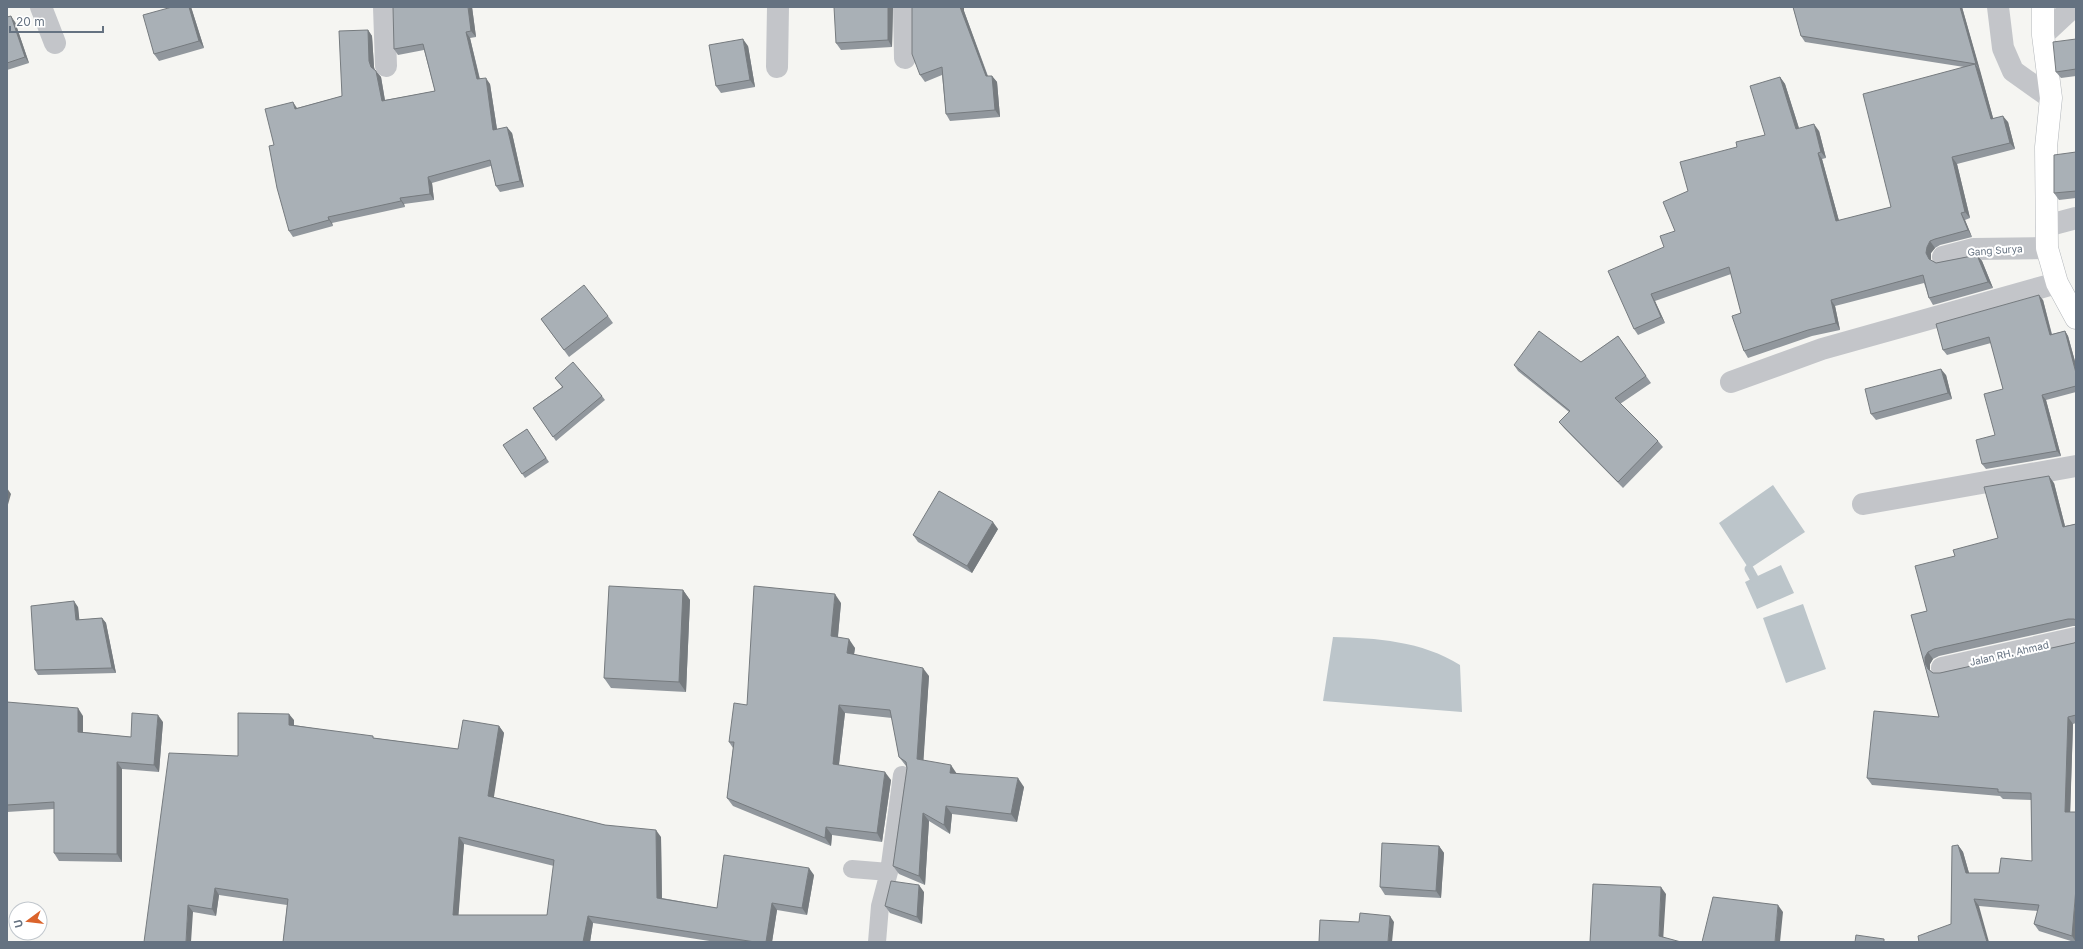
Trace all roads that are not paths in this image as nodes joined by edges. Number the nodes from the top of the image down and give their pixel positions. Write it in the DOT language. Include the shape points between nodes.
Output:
graph roads {
  1 [pos="41,7"];
  2 [pos="384,7"];
  3 [pos="778,7"];
  4 [pos="904,7"];
  5 [pos="1998,7"];
  6 [pos="2043,7"];
  7 [pos="2072,7"];
  8 [pos="2043,35"];
  9 [pos="55,43"];
  10 [pos="905,58"];
  11 [pos="386,66"];
  12 [pos="777,68"];
  13 [pos="2050,98"];
  14 [pos="2076,218"];
  15 [pos="2047,237"];
  16 [pos="1943,257"];
  17 [pos="2057,283"];
  18 [pos="2076,318"];
  19 [pos="1731,382"];
  20 [pos="2076,466"];
  21 [pos="1863,504"];
  22 [pos="2076,638"];
  23 [pos="1942,668"];
  24 [pos="902,775"];
  25 [pos="852,869"];
  26 [pos="889,872"];
  27 [pos="877,942"];
  1 -- 9 [label="street"];
  2 -- 11 [label="street"];
  3 -- 12 [label="street"];
  4 -- 10 [label="street"];
  5 -- 13 [label="street" via="2004,48 2013,70"];
  6 -- 8 [label="street"];
  7 -- 8 [label="street"];
  8 -- 13 [label="street"];
  13 -- 15 [label="street" via="2046,147"];
  14 -- 15 [label="street, Gang Surya"];
  15 -- 16 [label="street, Gang Surya"];
  15 -- 17 [label="street"];
  17 -- 18 [label="street"];
  17 -- 19 [label="street" via="1822,349"];
  20 -- 21 [label="street"];
  22 -- 23 [label="street, Jalan RH. Ahmad"];
  24 -- 26 [label="lane"];
  25 -- 26 [label="lane"];
  26 -- 27 [label="lane" via="880,906"];
}
